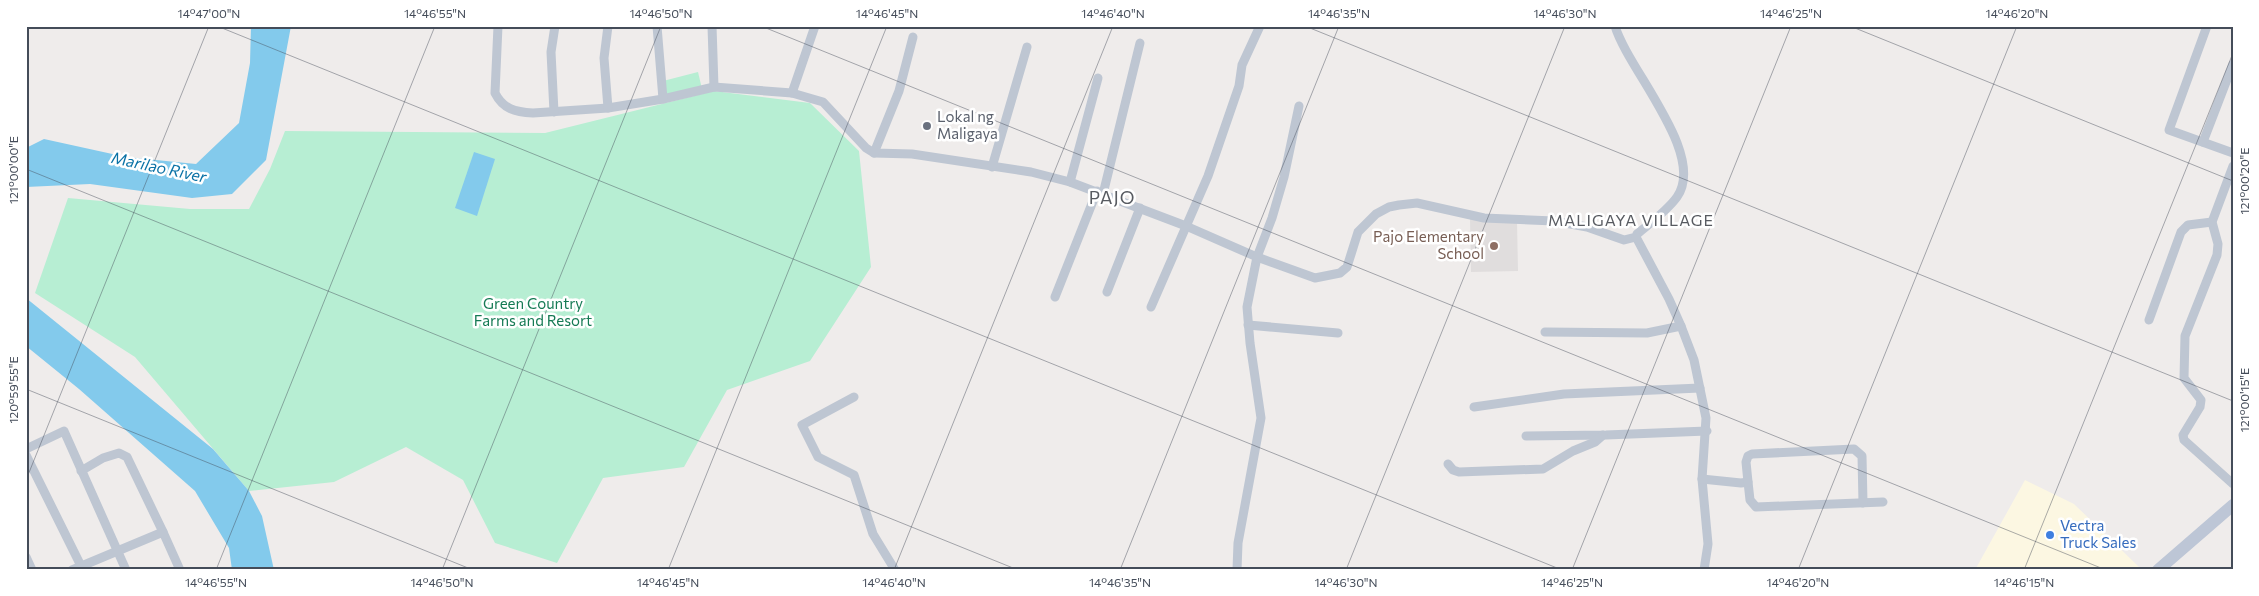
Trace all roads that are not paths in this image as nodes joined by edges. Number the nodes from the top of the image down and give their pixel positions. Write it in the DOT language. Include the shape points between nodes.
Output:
graph roads {
  1 [pos="498,26"];
  2 [pos="555,26"];
  3 [pos="608,26"];
  4 [pos="657,26"];
  5 [pos="712,26"];
  6 [pos="815,26"];
  7 [pos="1260,26"];
  8 [pos="1615,26"];
  9 [pos="2207,26"];
  10 [pos="914,37"];
  11 [pos="1140,42"];
  12 [pos="1027,47"];
  13 [pos="2233,64"];
  14 [pos="1098,78"];
  15 [pos="714,87"];
  16 [pos="792,93"];
  17 [pos="663,99"];
  18 [pos="1300,106"];
  19 [pos="608,108"];
  20 [pos="554,112"];
  21 [pos="2203,142"];
  22 [pos="874,153"];
  23 [pos="2233,153"];
  24 [pos="2233,166"];
  25 [pos="992,167"];
  26 [pos="1070,182"];
  27 [pos="1100,192"];
  28 [pos="1140,208"];
  29 [pos="2212,222"];
  30 [pos="1186,226"];
  31 [pos="1636,237"];
  32 [pos="1257,256"];
  33 [pos="1107,292"];
  34 [pos="1055,297"];
  35 [pos="1151,307"];
  36 [pos="2149,320"];
  37 [pos="1248,325"];
  38 [pos="1680,326"];
  39 [pos="1545,332"];
  40 [pos="1338,333"];
  41 [pos="1700,388"];
  42 [pos="854,397"];
  43 [pos="1474,407"];
  44 [pos="1707,432"];
  45 [pos="1603,435"];
  46 [pos="1526,436"];
  47 [pos="26,449"];
  48 [pos="26,455"];
  49 [pos="1448,464"];
  50 [pos="81,471"];
  51 [pos="1702,479"];
  52 [pos="1748,482"];
  53 [pos="2233,484"];
  54 [pos="1883,502"];
  55 [pos="1863,503"];
  56 [pos="2233,505"];
  57 [pos="163,532"];
  58 [pos="118,552"];
  59 [pos="26,557"];
  60 [pos="82,568"];
  61 [pos="32,570"];
  62 [pos="72,570"];
  63 [pos="126,570"];
  64 [pos="180,570"];
  65 [pos="895,570"];
  66 [pos="1237,570"];
  67 [pos="1704,570"];
  68 [pos="2158,570"];
  1 -- 20 [label="street" via="495,93 500,102 522,112"];
  2 -- 20 [label="street" via="551,52"];
  3 -- 19 [label="street" via="604,58"];
  4 -- 17 [label="street"];
  5 -- 15 [label="street"];
  6 -- 16 [label="street"];
  7 -- 30 [label="street" via="1242,65 1225,129"];
  8 -- 31 [label="street" via="1668,123 1683,160 1683,182 1676,197"];
  9 -- 21 [label="street" via="2169,130"];
  10 -- 22 [label="street" via="899,91"];
  11 -- 27 [label="street"];
  12 -- 25 [label="street"];
  13 -- 21 [label="street"];
  14 -- 26 [label="street"];
  15 -- 16 [label="street"];
  15 -- 17 [label="street"];
  16 -- 22 [label="street" via="823,102"];
  17 -- 19 [label="street"];
  18 -- 32 [label="street" via="1284,177"];
  19 -- 20 [label="street"];
  21 -- 23 [label="street"];
  22 -- 25 [label="street" via="912,154"];
  24 -- 29 [label="street"];
  25 -- 26 [label="street"];
  26 -- 27 [label="street"];
  27 -- 28 [label="street"];
  27 -- 34 [label="street"];
  28 -- 30 [label="street"];
  28 -- 33 [label="street"];
  29 -- 36 [label="street" via="2188,225 2182,232"];
  29 -- 53 [label="street" via="2218,244 2217,255 2185,336 2184,378 2201,400 2200,408 2183,435 2184,440"];
  30 -- 32 [label="street"];
  30 -- 35 [label="street"];
  31 -- 32 [label="street" via="1624,240 1579,225 1484,218 1417,203 1389,207 1376,214 1358,232 1347,268 1340,273 1315,278"];
  31 -- 38 [label="street" via="1669,298"];
  32 -- 37 [label="street" via="1247,307"];
  37 -- 40 [label="street"];
  37 -- 66 [label="street" via="1261,418 1238,543"];
  38 -- 39 [label="street" via="1647,333"];
  38 -- 41 [label="street" via="1694,360"];
  41 -- 43 [label="street" via="1564,394"];
  41 -- 44 [label="street"];
  42 -- 65 [label="street" via="802,426 818,457 854,475 874,534"];
  44 -- 45 [label="street"];
  44 -- 51 [label="street"];
  45 -- 46 [label="street"];
  45 -- 49 [label="street" via="1596,442 1543,469 1459,472"];
  47 -- 50 [label="street" via="64,431"];
  48 -- 60 [label="street"];
  50 -- 57 [label="street" via="119,453 127,457"];
  50 -- 58 [label="street"];
  51 -- 52 [label="street"];
  51 -- 67 [label="street" via="1708,544"];
  52 -- 55 [label="street" via="1750,500 1756,507"];
  52 -- 55 [label="street" via="1746,462 1752,454 1854,449 1862,456"];
  54 -- 55 [label="street"];
  56 -- 68 [label="main road"];
  57 -- 58 [label="street"];
  57 -- 64 [label="street"];
  58 -- 60 [label="street"];
  58 -- 63 [label="street"];
  59 -- 61 [label="street"];
  60 -- 62 [label="street"];
}
